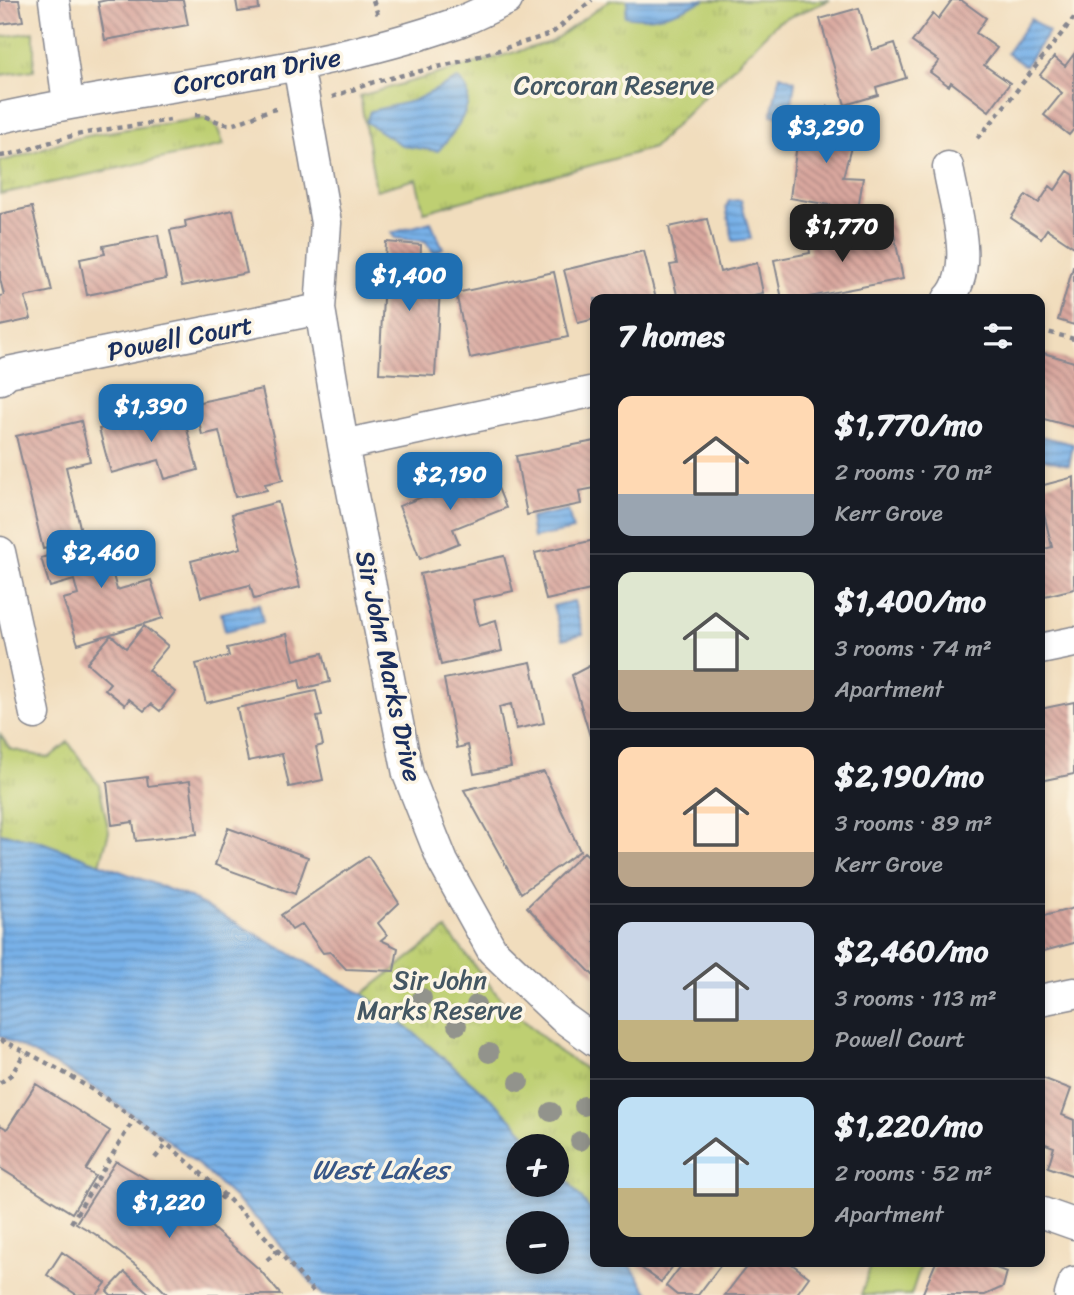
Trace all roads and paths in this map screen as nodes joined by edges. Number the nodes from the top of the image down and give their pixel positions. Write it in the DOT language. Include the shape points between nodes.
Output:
graph roads {
  1 [pos="54,0"];
  2 [pos="507,0"];
  3 [pos="1074,18"];
  4 [pos="298,65"];
  5 [pos="68,103"];
  6 [pos="0,118"];
  7 [pos="976,138"];
  8 [pos="948,167"];
  9 [pos="953,294"];
  10 [pos="320,309"];
  11 [pos="1045,331"];
  12 [pos="1074,339"];
  13 [pos="0,379"];
  14 [pos="590,392"];
  15 [pos="343,445"];
  16 [pos="0,552"];
  17 [pos="1074,642"];
  18 [pos="1045,648"];
  19 [pos="35,714"];
  20 [pos="1074,993"];
  21 [pos="1045,999"];
  22 [pos="590,1037"];
  23 [pos="0,1040"];
  24 [pos="25,1052"];
  25 [pos="0,1083"];
  26 [pos="134,1119"];
  27 [pos="167,1144"];
  28 [pos="155,1158"];
  29 [pos="225,1194"];
  30 [pos="213,1206"];
  31 [pos="1045,1214"];
  32 [pos="71,1223"];
  33 [pos="1074,1224"];
  34 [pos="279,1249"];
  35 [pos="267,1260"];
  36 [pos="1074,1282"];
  37 [pos="316,1295"];
  38 [pos="1070,1295"];
  1 -- 5 [label="street"];
  2 -- 4 [label="street, Corcoran Drive" via="460,22 394,43"];
  3 -- 7 [label="path"];
  4 -- 5 [label="street, Corcoran Drive"];
  4 -- 10 [label="street, Sir John Marks Drive" via="326,223"];
  5 -- 6 [label="street, Corcoran Drive"];
  8 -- 9 [label="street" via="964,256"];
  10 -- 13 [label="street, Powell Court" via="8,372"];
  10 -- 15 [label="street, Sir John Marks Drive"];
  11 -- 12 [label="path"];
  14 -- 15 [label="street"];
  15 -- 22 [label="street, Sir John Marks Drive" via="408,774 443,862 492,950"];
  16 -- 19 [label="street"];
  17 -- 18 [label="street"];
  20 -- 21 [label="street"];
  23 -- 24 [label="path"];
  24 -- 25 [label="path" via="12,1074"];
  24 -- 26 [label="path"];
  26 -- 27 [label="path"];
  26 -- 32 [label="path"];
  27 -- 28 [label="path"];
  27 -- 29 [label="path"];
  29 -- 30 [label="path"];
  29 -- 34 [label="path"];
  31 -- 33 [label="street"];
  34 -- 35 [label="path"];
  34 -- 37 [label="path"];
  36 -- 38 [label="street"];
}
